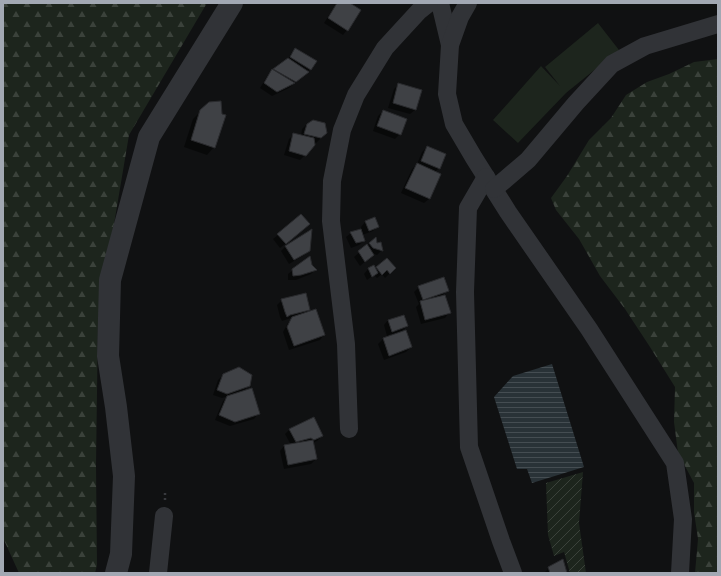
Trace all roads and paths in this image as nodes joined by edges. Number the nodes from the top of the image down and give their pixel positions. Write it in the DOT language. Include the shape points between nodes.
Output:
graph roads {
  1 [pos="232,3"];
  2 [pos="429,3"];
  3 [pos="440,3"];
  4 [pos="468,3"];
  5 [pos="718,24"];
  6 [pos="450,45"];
  7 [pos="490,183"];
  8 [pos="349,429"];
  9 [pos="164,516"];
  10 [pos="116,573"];
  11 [pos="158,573"];
  12 [pos="513,573"];
  13 [pos="680,573"];
  1 -- 10 [label="street" via="149,137 110,280 108,356 124,476 121,554"];
  2 -- 8 [label="street" via="385,48 356,94 342,130 332,181 331,221 346,344"];
  3 -- 6 [label="street"];
  4 -- 6 [label="street"];
  5 -- 7 [label="street" via="645,46 612,64 528,160"];
  6 -- 7 [label="street" via="447,94 454,124"];
  7 -- 12 [label="street" via="468,208 465,292 469,448"];
  7 -- 13 [label="street" via="675,463 683,519"];
  9 -- 11 [label="street"];
}
